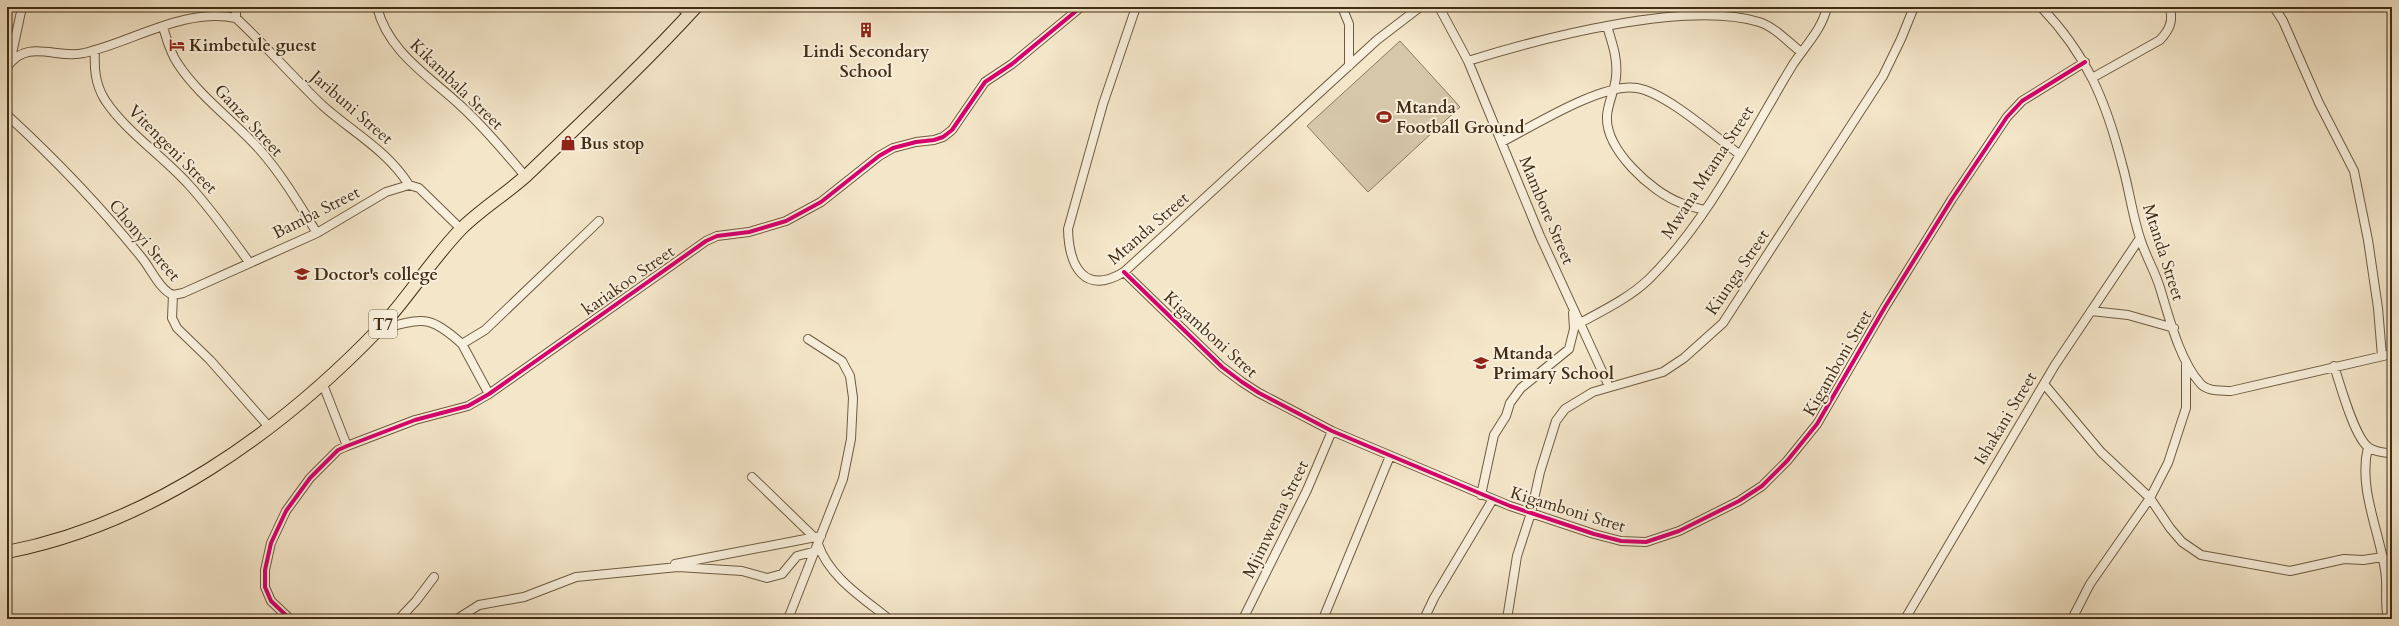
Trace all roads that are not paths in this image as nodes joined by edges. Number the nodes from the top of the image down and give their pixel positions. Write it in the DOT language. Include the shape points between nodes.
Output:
graph roads {
  1 [pos="22,7"];
  2 [pos="236,7"];
  3 [pos="377,7"];
  4 [pos="1081,7"];
  5 [pos="1136,7"];
  6 [pos="1342,7"];
  7 [pos="1420,7"];
  8 [pos="1439,7"];
  9 [pos="1827,7"];
  10 [pos="1914,7"];
  11 [pos="2041,7"];
  12 [pos="2170,7"];
  13 [pos="2274,7"];
  14 [pos="688,9"];
  15 [pos="236,18"];
  16 [pos="1607,26"];
  17 [pos="163,27"];
  18 [pos="95,50"];
  19 [pos="1801,52"];
  20 [pos="1468,61"];
  21 [pos="2085,62"];
  22 [pos="8,65"];
  23 [pos="1349,66"];
  24 [pos="2092,78"];
  25 [pos="1613,89"];
  26 [pos="7,115"];
  27 [pos="1502,142"];
  28 [pos="1739,154"];
  29 [pos="525,176"];
  30 [pos="409,185"];
  31 [pos="1704,210"];
  32 [pos="599,221"];
  33 [pos="462,229"];
  34 [pos="317,233"];
  35 [pos="2140,238"];
  36 [pos="249,262"];
  37 [pos="1124,272"];
  38 [pos="173,295"];
  39 [pos="1573,308"];
  40 [pos="2092,311"];
  41 [pos="1580,323"];
  42 [pos="2174,328"];
  43 [pos="379,329"];
  44 [pos="808,339"];
  45 [pos="462,344"];
  46 [pos="2392,354"];
  47 [pos="2382,356"];
  48 [pos="2186,360"];
  49 [pos="2334,366"];
  50 [pos="322,382"];
  51 [pos="1607,382"];
  52 [pos="2044,384"];
  53 [pos="489,394"];
  54 [pos="270,428"];
  55 [pos="1332,431"];
  56 [pos="347,446"];
  57 [pos="2368,447"];
  58 [pos="2392,452"];
  59 [pos="1390,456"];
  60 [pos="752,477"];
  61 [pos="1481,495"];
  62 [pos="2150,498"];
  63 [pos="1493,499"];
  64 [pos="1531,512"];
  65 [pos="818,542"];
  66 [pos="7,552"];
  67 [pos="2383,557"];
  68 [pos="637,571"];
  69 [pos="434,577"];
  70 [pos="290,619"];
  71 [pos="399,619"];
  72 [pos="457,619"];
  73 [pos="788,619"];
  74 [pos="888,619"];
  75 [pos="1243,619"];
  76 [pos="1323,619"];
  77 [pos="1424,619"];
  78 [pos="1507,619"];
  79 [pos="1905,619"];
  80 [pos="2072,619"];
  81 [pos="2388,619"];
  1 -- 22 [label="street"];
  2 -- 15 [label="street"];
  3 -- 29 [label="street, Kikambala Street" via="387,34 399,50 462,106"];
  4 -- 53 [label="street, kariakoo Street" via="1012,64 985,82 952,130 943,136 934,140 906,144 884,153 821,202 786,221 749,232 717,236 706,241"];
  5 -- 37 [label="street, Mtanda Street" via="1103,104 1068,229 1068,248 1072,261 1086,277 1104,282"];
  6 -- 23 [label="street" via="1349,24"];
  7 -- 23 [label="street, Mtanda Street" via="1377,40"];
  8 -- 20 [label="street, Mambore Street"];
  9 -- 19 [label="street, Mwana Mtama Street" via="1821,24"];
  10 -- 64 [label="street, Kiunga Street" via="1883,76 1723,323 1684,358 1663,372 1608,386 1565,409 1556,421 1551,436"];
  11 -- 21 [label="street, Mtanda Street"];
  12 -- 24 [label="street" via="2172,21 2160,40"];
  13 -- 47 [label="street" via="2283,21 2319,104 2354,171 2368,240"];
  14 -- 29 [label="highway, T7"];
  15 -- 17 [label="street" via="220,15 196,17"];
  15 -- 30 [label="street, Jaribuni Street" via="323,105 384,153"];
  16 -- 19 [label="street" via="1662,17 1717,14 1761,22"];
  16 -- 20 [label="street" via="1535,40"];
  16 -- 25 [label="street" via="1616,56"];
  17 -- 18 [label="street"];
  17 -- 34 [label="street, Ganze Street" via="178,64 280,174"];
  18 -- 22 [label="street" via="73,54 38,50 22,54"];
  18 -- 36 [label="street, Vitengeni Street" via="96,78 105,100 189,184 224,225"];
  19 -- 28 [label="street, Mwana Mtama Street"];
  20 -- 27 [label="street, Mambore Street"];
  21 -- 24 [label="street, Mtanda Street"];
  21 -- 64 [label="street, Kigamboni Stret" via="2022,101 2007,117 1885,307 1817,424 1788,461 1762,486 1739,501 1692,524 1663,538 1646,542 1594,534"];
  23 -- 37 [label="street, Mtanda Street"];
  24 -- 35 [label="street, Mtanda Street" via="2114,134"];
  25 -- 27 [label="street" via="1577,103"];
  25 -- 28 [label="street" via="1636,88 1663,99"];
  25 -- 31 [label="street" via="1608,116 1609,131 1617,148 1632,168 1663,194 1680,203"];
  26 -- 38 [label="street, Chonyi Street" via="107,218 146,263 165,290"];
  27 -- 39 [label="street, Mambore Street" via="1540,236"];
  28 -- 31 [label="street, Mwana Mtama Street"];
  29 -- 33 [label="highway, T7"];
  30 -- 33 [label="street" via="419,188"];
  30 -- 34 [label="street, Bamba Street" via="386,192"];
  31 -- 41 [label="street, Mwana Mtama Street" via="1649,279 1627,297"];
  32 -- 45 [label="street" via="484,330"];
  33 -- 43 [label="highway, T7"];
  34 -- 36 [label="street, Bamba Street"];
  35 -- 40 [label="street, Ishakani Street"];
  35 -- 42 [label="street, Mtanda Street" via="2153,266"];
  36 -- 38 [label="street, Bamba Street" via="183,293"];
  37 -- 55 [label="street, Kigamboni Stret" via="1222,367 1259,394"];
  38 -- 54 [label="street, Chonyi Street" via="172,318 177,328 210,360"];
  39 -- 41 [label="street, Mambore Street"];
  39 -- 61 [label="street" via="1574,329 1569,349 1515,394 1506,416 1494,435"];
  40 -- 42 [label="street" via="2128,315"];
  40 -- 52 [label="street, Ishakani Street"];
  41 -- 51 [label="street, Mambore Street"];
  42 -- 48 [label="street, Mtanda Street"];
  43 -- 45 [label="street" via="427,320 439,324"];
  43 -- 50 [label="highway, T7"];
  44 -- 65 [label="street" via="842,361 850,376 853,398 848,460"];
  45 -- 53 [label="street"];
  46 -- 47 [label="street, Mtanda Street"];
  47 -- 49 [label="street, Mtanda Street"];
  48 -- 49 [label="street, Mtanda Street" via="2201,385 2213,390 2231,391"];
  48 -- 62 [label="street" via="2186,408 2183,421 2168,463"];
  49 -- 57 [label="street" via="2352,419"];
  50 -- 54 [label="highway, T7"];
  50 -- 56 [label="street"];
  52 -- 62 [label="street" via="2101,452"];
  52 -- 79 [label="street, Ishakani Street"];
  53 -- 56 [label="street, kariakoo Street" via="468,406 415,420"];
  54 -- 66 [label="highway, T7" via="217,465 176,489 129,511 45,543"];
  55 -- 59 [label="street, Kigamboni Stret"];
  55 -- 75 [label="street, Mjimwema Street" via="1307,490"];
  56 -- 70 [label="street, kariakoo Street" via="338,450 296,496 271,543 265,570 265,587 270,601"];
  57 -- 58 [label="street" via="2382,453"];
  57 -- 67 [label="street" via="2364,461 2366,485"];
  59 -- 61 [label="street, Kigamboni Stret"];
  59 -- 76 [label="street"];
  60 -- 65 [label="street"];
  61 -- 63 [label="street, Kigamboni Stret"];
  62 -- 67 [label="street" via="2182,542 2201,555 2290,571 2337,560"];
  62 -- 80 [label="street" via="2090,584"];
  63 -- 64 [label="street, Kigamboni Stret"];
  63 -- 77 [label="street"];
  64 -- 78 [label="street, Kiunga Street" via="1512,576"];
  65 -- 68 [label="street"];
  65 -- 68 [label="street" via="797,556 782,574 767,578 717,568 678,567"];
  65 -- 73 [label="street"];
  65 -- 74 [label="street" via="826,563 845,583"];
  67 -- 81 [label="street"];
  68 -- 72 [label="street" via="576,577 524,597 479,605"];
  69 -- 71 [label="street"];
}
